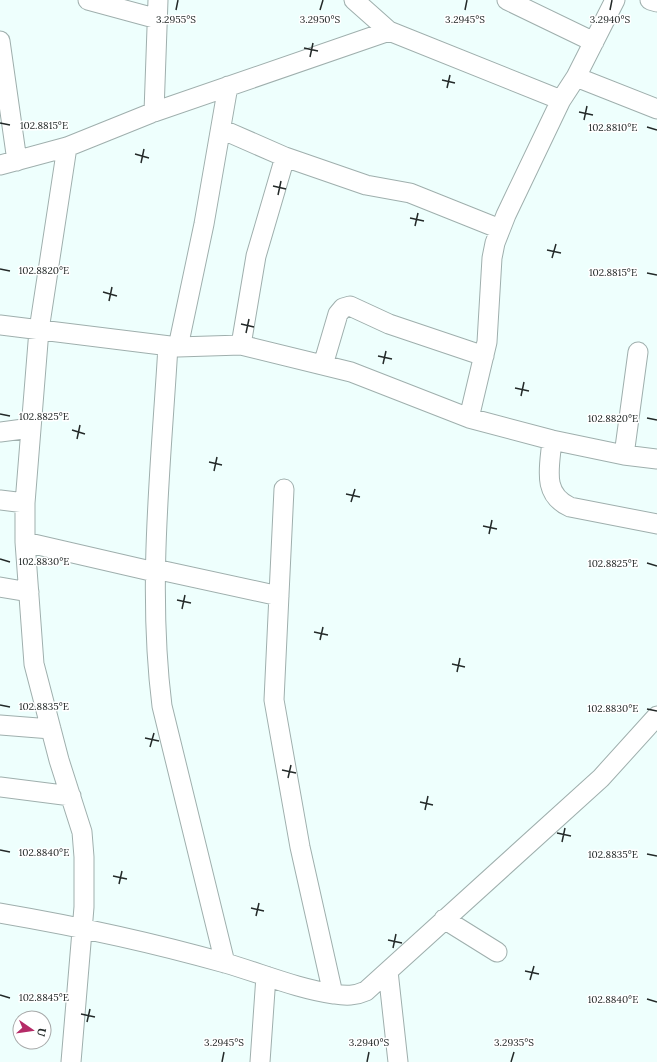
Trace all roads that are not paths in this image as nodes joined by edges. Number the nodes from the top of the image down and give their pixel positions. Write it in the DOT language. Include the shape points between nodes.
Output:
graph roads {
  1 [pos="88,0"];
  2 [pos="158,0"];
  3 [pos="354,0"];
  4 [pos="507,0"];
  5 [pos="615,0"];
  6 [pos="650,0"];
  7 [pos="657,2"];
  8 [pos="158,19"];
  9 [pos="389,30"];
  10 [pos="0,40"];
  11 [pos="594,42"];
  12 [pos="576,76"];
  13 [pos="228,86"];
  14 [pos="561,100"];
  15 [pos="657,109"];
  16 [pos="154,112"];
  17 [pos="221,129"];
  18 [pos="67,147"];
  19 [pos="285,157"];
  20 [pos="8,163"];
  21 [pos="500,229"];
  22 [pos="0,325"];
  23 [pos="39,330"];
  24 [pos="173,346"];
  25 [pos="241,346"];
  26 [pos="638,352"];
  27 [pos="484,356"];
  28 [pos="324,365"];
  29 [pos="468,418"];
  30 [pos="31,428"];
  31 [pos="0,432"];
  32 [pos="552,440"];
  33 [pos="624,455"];
  34 [pos="657,459"];
  35 [pos="284,489"];
  36 [pos="0,500"];
  37 [pos="25,503"];
  38 [pos="657,524"];
  39 [pos="25,542"];
  40 [pos="155,571"];
  41 [pos="0,587"];
  42 [pos="28,592"];
  43 [pos="278,596"];
  44 [pos="657,716"];
  45 [pos="0,725"];
  46 [pos="51,729"];
  47 [pos="0,787"];
  48 [pos="71,796"];
  49 [pos="0,913"];
  50 [pos="444,919"];
  51 [pos="82,927"];
  52 [pos="497,952"];
  53 [pos="225,963"];
  54 [pos="388,971"];
  55 [pos="266,976"];
  56 [pos="333,994"];
  57 [pos="71,1062"];
  58 [pos="260,1062"];
  59 [pos="398,1062"];
  1 -- 8 [label="street"];
  2 -- 8 [label="street"];
  3 -- 9 [label="street"];
  4 -- 11 [label="street"];
  5 -- 11 [label="street"];
  6 -- 7 [label="street"];
  8 -- 16 [label="street"];
  9 -- 13 [label="street"];
  9 -- 14 [label="street"];
  10 -- 20 [label="street"];
  11 -- 12 [label="street"];
  12 -- 14 [label="street"];
  12 -- 15 [label="street"];
  13 -- 16 [label="street"];
  13 -- 17 [label="street"];
  14 -- 21 [label="street"];
  16 -- 18 [label="street"];
  17 -- 19 [label="street"];
  17 -- 24 [label="street" via="204,224"];
  18 -- 20 [label="street"];
  18 -- 23 [label="street"];
  19 -- 21 [label="street" via="366,185 410,193"];
  19 -- 25 [label="street" via="256,256"];
  21 -- 27 [label="street" via="492,258 488,336"];
  22 -- 23 [label="street"];
  23 -- 24 [label="street"];
  23 -- 30 [label="street"];
  24 -- 25 [label="street"];
  24 -- 40 [label="street"];
  25 -- 28 [label="street"];
  26 -- 33 [label="street"];
  27 -- 28 [label="street" via="389,324 350,306 343,308 338,314"];
  27 -- 29 [label="street"];
  28 -- 29 [label="street" via="351,372"];
  29 -- 32 [label="street"];
  30 -- 31 [label="street"];
  30 -- 37 [label="street"];
  32 -- 33 [label="street"];
  32 -- 38 [label="street" via="549,484 558,501 570,507"];
  33 -- 34 [label="street"];
  35 -- 43 [label="street"];
  36 -- 37 [label="street"];
  37 -- 39 [label="street"];
  39 -- 40 [label="street"];
  39 -- 42 [label="street"];
  40 -- 43 [label="street"];
  40 -- 53 [label="street" via="162,706"];
  41 -- 42 [label="street"];
  42 -- 46 [label="street" via="34,664"];
  43 -- 56 [label="street" via="274,700 300,847"];
  44 -- 50 [label="street" via="601,778"];
  45 -- 46 [label="street"];
  46 -- 48 [label="street"];
  47 -- 48 [label="street"];
  48 -- 51 [label="street" via="82,832"];
  49 -- 51 [label="street"];
  50 -- 52 [label="street"];
  50 -- 54 [label="street"];
  51 -- 53 [label="street"];
  51 -- 57 [label="street"];
  53 -- 55 [label="street"];
  54 -- 56 [label="street" via="366,991 355,996"];
  54 -- 59 [label="street"];
  55 -- 56 [label="street"];
  55 -- 58 [label="street"];
}
